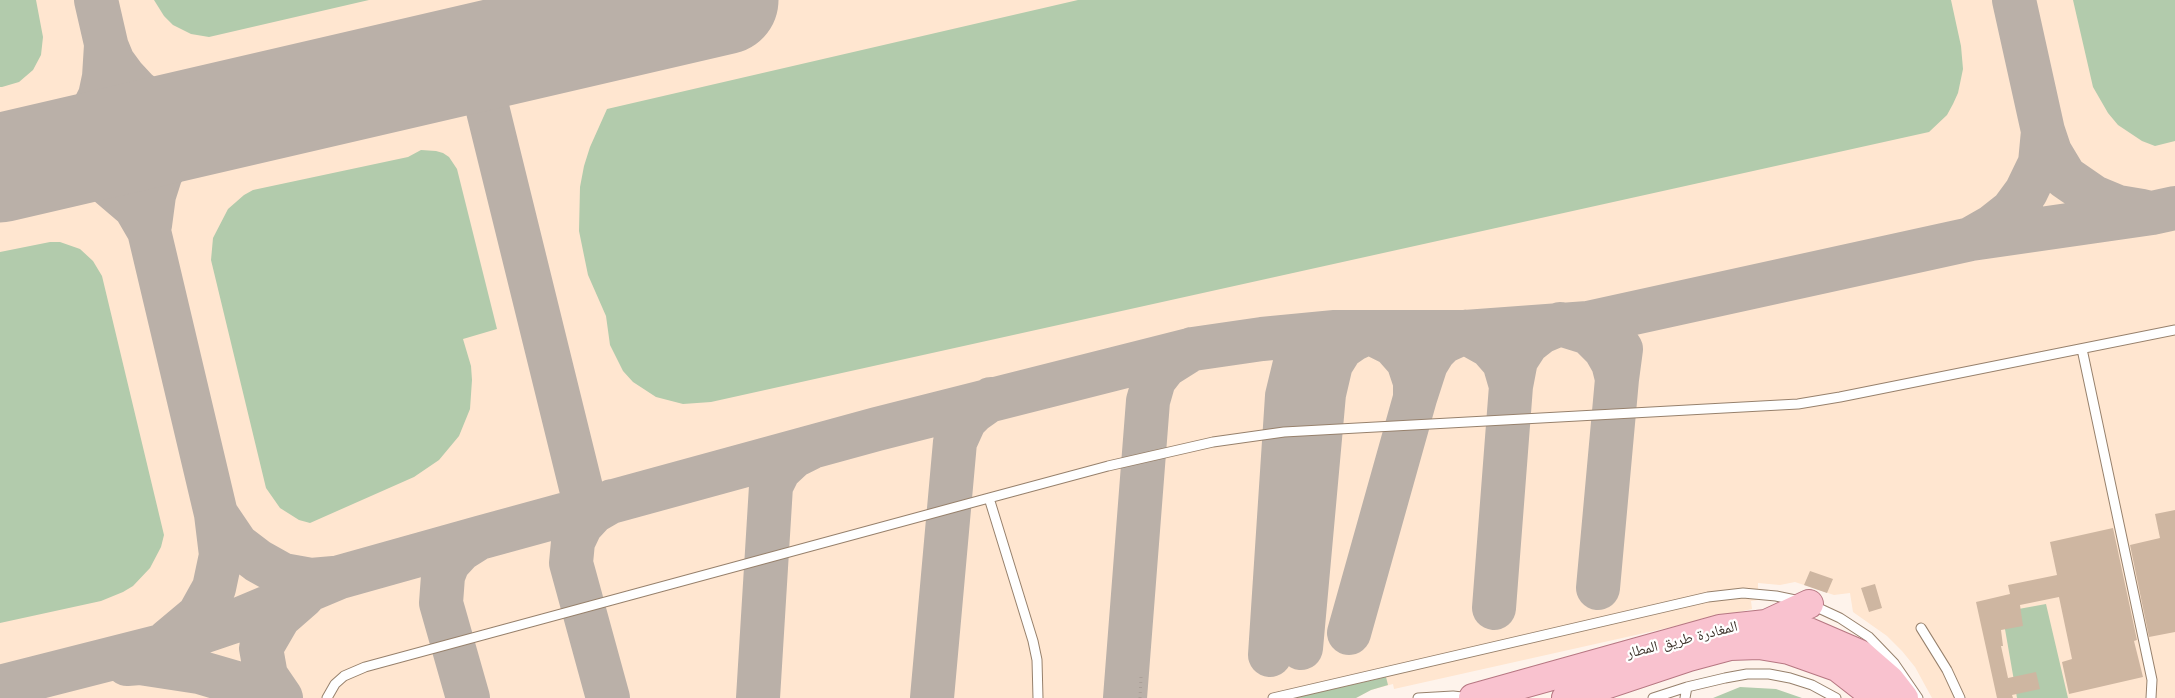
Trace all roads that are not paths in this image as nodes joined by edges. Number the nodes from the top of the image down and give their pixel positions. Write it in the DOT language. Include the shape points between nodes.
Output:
graph roads {
  1 [pos="2175,330"];
  2 [pos="2082,348"];
  3 [pos="989,498"];
  4 [pos="1809,604"];
  5 [pos="1766,624"];
  6 [pos="1921,628"];
  7 [pos="1686,687"];
  8 [pos="327,698"];
  9 [pos="1038,698"];
  10 [pos="1272,698"];
  11 [pos="1418,698"];
  12 [pos="1473,698"];
  13 [pos="1566,698"];
  14 [pos="1653,698"];
  15 [pos="1685,698"];
  16 [pos="1836,698"];
  17 [pos="1877,698"];
  18 [pos="1904,698"];
  19 [pos="1918,698"];
  20 [pos="1960,698"];
  21 [pos="2151,698"];
  1 -- 2 [label="lane"];
  2 -- 3 [label="lane" via="1798,404 1249,436 1178,449"];
  2 -- 21 [label="lane" via="2152,680"];
  3 -- 8 [label="lane" via="365,667 344,676"];
  3 -- 9 [label="lane" via="1033,641"];
  4 -- 5 [label="main road"];
  4 -- 10 [label="lane" via="1758,594 1708,597"];
  4 -- 19 [label="lane" via="1840,618 1869,638 1894,663"];
  5 -- 12 [label="main road, المغادرة طريق المطار" via="1720,629"];
  5 -- 18 [label="main road, المغادرة طريق المطار" via="1809,632 1860,654 1890,680"];
  6 -- 20 [label="lane"];
  7 -- 14 [label="lane"];
  7 -- 15 [label="lane"];
  7 -- 16 [label="lane" via="1747,674 1769,674 1812,685"];
  11 -- 12 [label="lane"];
  13 -- 17 [label="main road" via="1689,657 1730,646 1759,645 1789,650 1838,667"];
}
